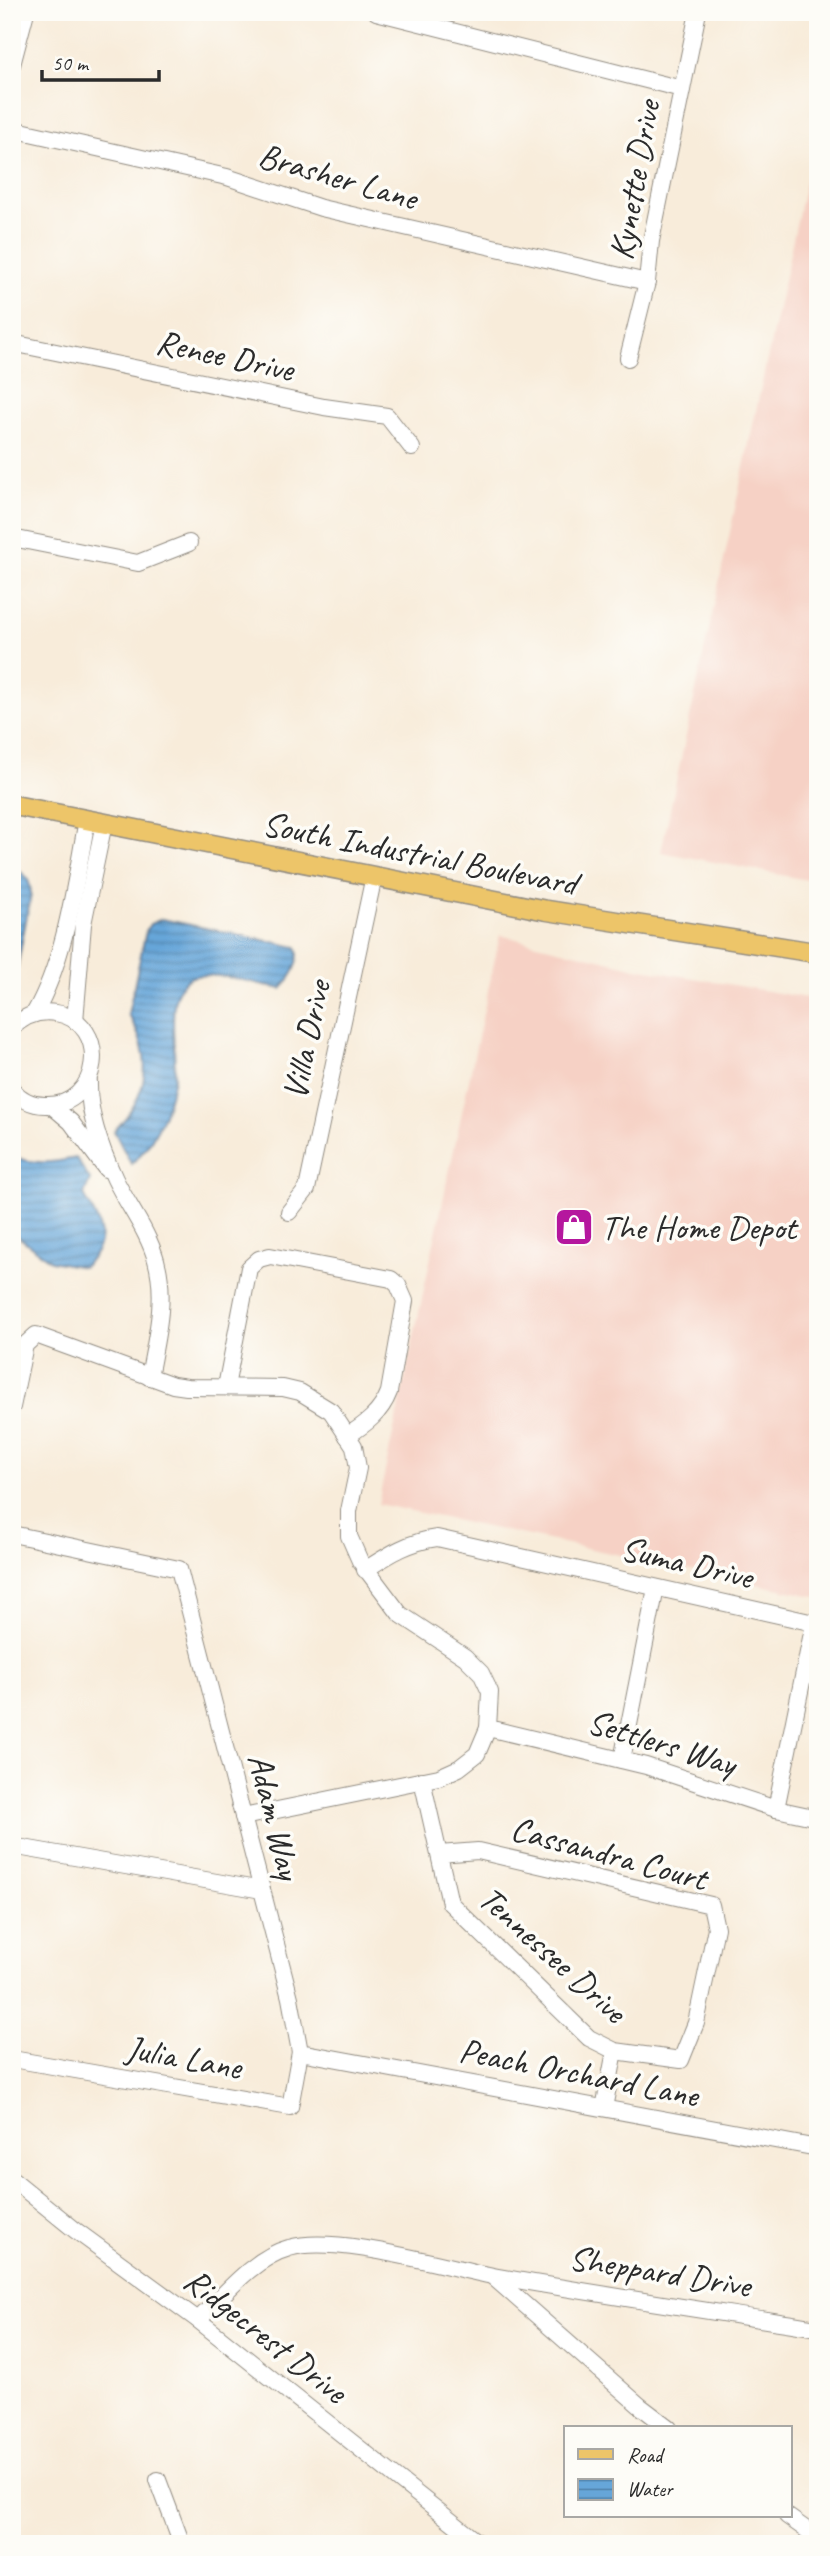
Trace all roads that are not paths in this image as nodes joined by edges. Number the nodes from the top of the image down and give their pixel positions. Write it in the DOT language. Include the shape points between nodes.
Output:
graph roads {
  1 [pos="26,12"];
  2 [pos="376,12"];
  3 [pos="698,12"];
  4 [pos="12,65"];
  5 [pos="682,89"];
  6 [pos="12,129"];
  7 [pos="647,282"];
  8 [pos="12,343"];
  9 [pos="628,358"];
  10 [pos="412,448"];
  11 [pos="12,538"];
  12 [pos="189,542"];
  13 [pos="12,805"];
  14 [pos="96,822"];
  15 [pos="374,876"];
  16 [pos="818,953"];
  17 [pos="34,1014"];
  18 [pos="75,1021"];
  19 [pos="12,1028"];
  20 [pos="89,1082"];
  21 [pos="12,1089"];
  22 [pos="52,1106"];
  23 [pos="115,1178"];
  24 [pos="289,1212"];
  25 [pos="149,1377"];
  26 [pos="226,1387"];
  27 [pos="12,1407"];
  28 [pos="348,1436"];
  29 [pos="12,1534"];
  30 [pos="365,1570"];
  31 [pos="656,1588"];
  32 [pos="488,1728"];
  33 [pos="622,1760"];
  34 [pos="422,1780"];
  35 [pos="776,1810"];
  36 [pos="243,1817"];
  37 [pos="818,1818"];
  38 [pos="12,1846"];
  39 [pos="439,1854"];
  40 [pos="262,1890"];
  41 [pos="615,2051"];
  42 [pos="300,2052"];
  43 [pos="12,2059"];
  44 [pos="604,2108"];
  45 [pos="818,2148"];
  46 [pos="12,2179"];
  47 [pos="492,2276"];
  48 [pos="198,2320"];
  49 [pos="818,2328"];
  50 [pos="666,2426"];
  51 [pos="158,2480"];
  52 [pos="790,2518"];
  53 [pos="818,2538"];
  54 [pos="179,2544"];
  55 [pos="480,2544"];
  1 -- 4 [label="street"];
  2 -- 5 [label="street"];
  3 -- 5 [label="street, Kynette Drive"];
  5 -- 7 [label="street, Kynette Drive"];
  6 -- 7 [label="street, Brasher Lane" via="227,177 320,208"];
  7 -- 9 [label="street, Kynette Drive"];
  8 -- 10 [label="street, Renee Drive" via="387,416"];
  11 -- 12 [label="street" via="138,563"];
  13 -- 14 [label="main road, South Industrial Boulevard"];
  14 -- 15 [label="main road, South Industrial Boulevard"];
  14 -- 17 [label="street" via="52,978"];
  14 -- 18 [label="street"];
  15 -- 16 [label="main road, South Industrial Boulevard" via="544,910"];
  15 -- 24 [label="street, Villa Drive" via="307,1189"];
  17 -- 18 [label="street" via="63,1014"];
  17 -- 19 [label="street"];
  18 -- 20 [label="street" via="85,1030 94,1055"];
  20 -- 22 [label="street" via="67,1102"];
  20 -- 23 [label="street" via="93,1122"];
  21 -- 22 [label="street" via="27,1101"];
  22 -- 23 [label="street" via="71,1122"];
  23 -- 25 [label="street" via="156,1260 163,1298"];
  25 -- 26 [label="street" via="187,1387"];
  25 -- 27 [label="street" via="36,1335 25,1345"];
  26 -- 28 [label="street" via="300,1392 331,1411"];
  26 -- 28 [label="street" via="249,1268 259,1259 270,1256 391,1279 405,1301 389,1392 369,1422"];
  28 -- 30 [label="street" via="358,1468 349,1536"];
  29 -- 36 [label="street, Adam Way" via="179,1569"];
  30 -- 31 [label="street, Suma Drive" via="416,1541 437,1538"];
  30 -- 32 [label="street" via="400,1614 448,1644 481,1673 490,1692"];
  31 -- 33 [label="street"];
  31 -- 35 [label="street, Suma Drive" via="814,1623"];
  32 -- 33 [label="street, Settlers Way"];
  32 -- 34 [label="street" via="477,1754 459,1768"];
  33 -- 35 [label="street, Settlers Way"];
  34 -- 36 [label="street"];
  34 -- 39 [label="street, Tennessee Drive"];
  35 -- 37 [label="street, Settlers Way"];
  36 -- 40 [label="street, Adam Way"];
  38 -- 40 [label="street"];
  39 -- 41 [label="street, Tennessee Drive" via="450,1903 589,2038"];
  39 -- 41 [label="street, Cassandra Court" via="478,1851 711,1905 716,1928 712,1952 696,2024 681,2060"];
  40 -- 42 [label="street, Adam Way"];
  41 -- 44 [label="street"];
  42 -- 43 [label="street, Julia Lane" via="290,2107"];
  42 -- 44 [label="street, Peach Orchard Lane"];
  44 -- 45 [label="street, Peach Orchard Lane"];
  46 -- 48 [label="street, Ridgecrest Drive"];
  47 -- 48 [label="street, Sheppard Drive" via="374,2251 302,2245 271,2255"];
  47 -- 49 [label="street, Sheppard Drive"];
  47 -- 50 [label="street"];
  48 -- 55 [label="street, Ridgecrest Drive"];
  51 -- 54 [label="street"];
  52 -- 53 [label="street"];
}
